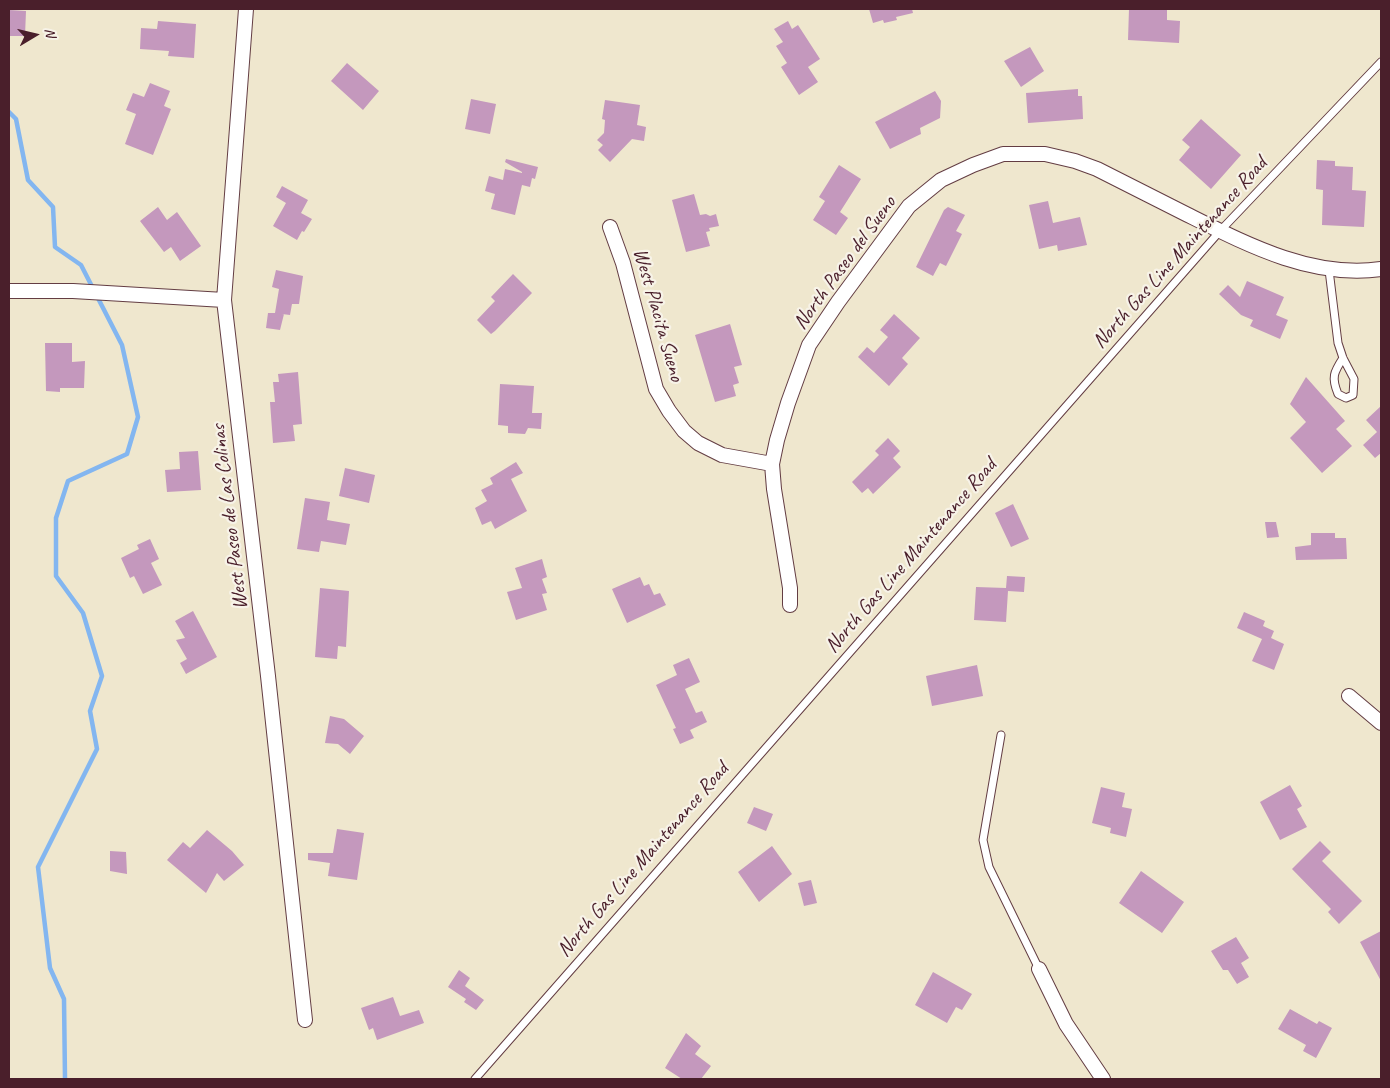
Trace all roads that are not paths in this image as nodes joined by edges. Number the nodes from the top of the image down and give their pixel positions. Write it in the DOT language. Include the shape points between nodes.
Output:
graph roads {
  1 [pos="246,9"];
  2 [pos="1381,62"];
  3 [pos="610,228"];
  4 [pos="1220,231"];
  5 [pos="1381,269"];
  6 [pos="1329,270"];
  7 [pos="9,291"];
  8 [pos="224,300"];
  9 [pos="1343,358"];
  10 [pos="772,464"];
  11 [pos="790,605"];
  12 [pos="1349,696"];
  13 [pos="1381,723"];
  14 [pos="1001,735"];
  15 [pos="1039,969"];
  16 [pos="305,1020"];
  17 [pos="475,1079"];
  18 [pos="1103,1079"];
  1 -- 8 [label="street, West Paseo de Las Colinas"];
  2 -- 4 [label="lane, North Gas Line Maintenance Road"];
  3 -- 10 [label="street, West Placita Sueno" via="623,264 656,389 669,411 698,443 722,455"];
  4 -- 6 [label="street, North Paseo del Sueno" via="1256,247"];
  4 -- 10 [label="street, North Paseo del Sueno" via="1097,169 1045,154 1003,154 941,180 909,206 809,345 785,412"];
  4 -- 17 [label="lane, North Gas Line Maintenance Road"];
  5 -- 6 [label="street, North Paseo del Sueno"];
  6 -- 9 [label="lane" via="1338,343"];
  7 -- 8 [label="street" via="73,291"];
  8 -- 16 [label="street, West Paseo de Las Colinas"];
  9 -- 9 [label="lane" via="1354,379 1352,394 1346,398 1338,394 1334,372"];
  10 -- 11 [label="street, North Paseo del Sueno"];
  12 -- 13 [label="street"];
  14 -- 15 [label="lane" via="983,840 989,867"];
  15 -- 18 [label="street" via="1066,1024"];
}
